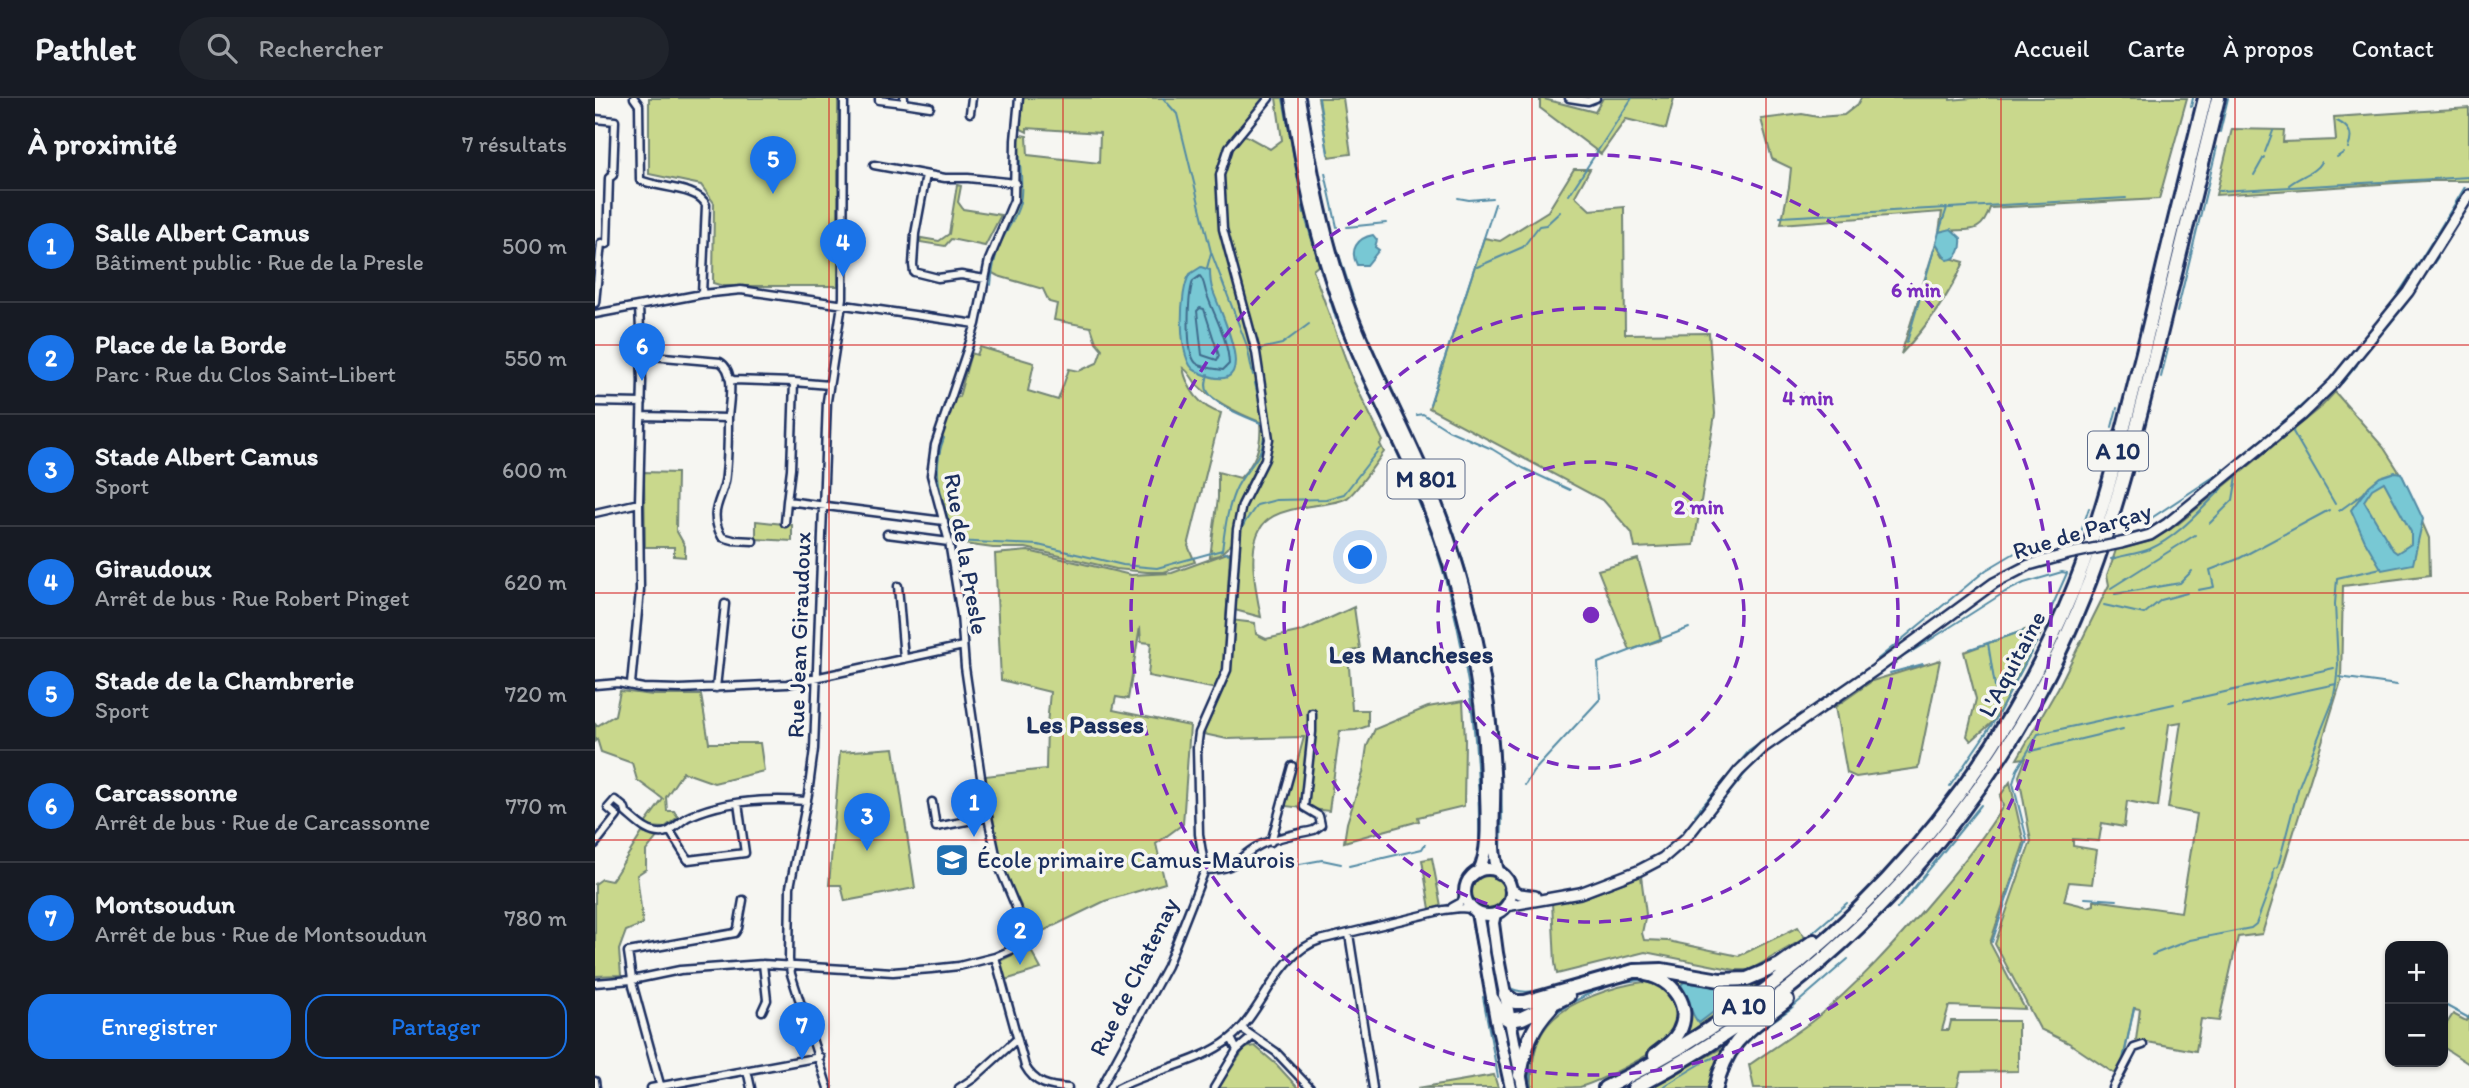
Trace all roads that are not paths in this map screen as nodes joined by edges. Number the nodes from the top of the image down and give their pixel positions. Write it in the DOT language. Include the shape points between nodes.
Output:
graph roads {
  1 [pos="634,98"];
  2 [pos="844,98"];
  3 [pos="879,98"];
  4 [pos="972,98"];
  5 [pos="1019,98"];
  6 [pos="1269,98"];
  7 [pos="1291,98"];
  8 [pos="1299,98"];
  9 [pos="1569,98"];
  10 [pos="1596,98"];
  11 [pos="2204,98"];
  12 [pos="2218,98"];
  13 [pos="904,101"];
  14 [pos="930,107"];
  15 [pos="970,113"];
  16 [pos="595,119"];
  17 [pos="874,165"];
  18 [pos="926,175"];
  19 [pos="1016,183"];
  20 [pos="2469,195"];
  21 [pos="598,243"];
  22 [pos="985,279"];
  23 [pos="702,294"];
  24 [pos="595,303"];
  25 [pos="841,304"];
  26 [pos="639,306"];
  27 [pos="595,314"];
  28 [pos="976,324"];
  29 [pos="641,355"];
  30 [pos="729,378"];
  31 [pos="794,382"];
  32 [pos="829,385"];
  33 [pos="595,402"];
  34 [pos="642,403"];
  35 [pos="642,416"];
  36 [pos="728,418"];
  37 [pos="787,501"];
  38 [pos="639,503"];
  39 [pos="824,506"];
  40 [pos="595,513"];
  41 [pos="944,521"];
  42 [pos="785,523"];
  43 [pos="887,534"];
  44 [pos="754,541"];
  45 [pos="949,542"];
  46 [pos="898,586"];
  47 [pos="725,604"];
  48 [pos="963,646"];
  49 [pos="904,659"];
  50 [pos="817,679"];
  51 [pos="631,684"];
  52 [pos="595,685"];
  53 [pos="716,688"];
  54 [pos="1312,713"];
  55 [pos="1292,766"];
  56 [pos="807,801"];
  57 [pos="932,802"];
  58 [pos="738,803"];
  59 [pos="626,813"];
  60 [pos="617,816"];
  61 [pos="988,817"];
  62 [pos="670,831"];
  63 [pos="1271,842"];
  64 [pos="595,844"];
  65 [pos="1205,870"];
  66 [pos="1479,871"];
  67 [pos="1499,873"];
  68 [pos="1510,889"];
  69 [pos="1465,894"];
  70 [pos="1543,898"];
  71 [pos="743,900"];
  72 [pos="1506,906"];
  73 [pos="1444,910"];
  74 [pos="1475,911"];
  75 [pos="1495,914"];
  76 [pos="1849,918"];
  77 [pos="1349,934"];
  78 [pos="1830,953"];
  79 [pos="995,957"];
  80 [pos="763,964"];
  81 [pos="789,966"];
  82 [pos="632,980"];
  83 [pos="595,983"];
  84 [pos="1499,998"];
  85 [pos="1555,1002"];
  86 [pos="762,1011"];
  87 [pos="1509,1020"];
  88 [pos="1241,1028"];
  89 [pos="1252,1037"];
  90 [pos="1231,1038"];
  91 [pos="1017,1039"];
  92 [pos="2143,1045"];
  93 [pos="1237,1050"];
  94 [pos="820,1057"];
  95 [pos="747,1070"];
  96 [pos="595,1081"];
  97 [pos="1521,1082"];
  98 [pos="1631,1082"];
  99 [pos="660,1087"];
  100 [pos="596,1088"];
  101 [pos="650,1088"];
  102 [pos="751,1088"];
  103 [pos="828,1088"];
  104 [pos="959,1088"];
  105 [pos="1067,1088"];
  106 [pos="1101,1088"];
  107 [pos="1118,1088"];
  108 [pos="1214,1088"];
  109 [pos="1310,1088"];
  110 [pos="1373,1088"];
  111 [pos="1511,1088"];
  112 [pos="1605,1088"];
  113 [pos="1716,1088"];
  114 [pos="2113,1088"];
  1 -- 23 [label="street" via="639,105 640,180 696,194 706,205"];
  2 -- 25 [label="street, Rue Jean Giraudoux"];
  3 -- 13 [label="street"];
  4 -- 15 [label="street"];
  5 -- 19 [label="street, Rue de la Presle"];
  6 -- 65 [label="street" via="1229,147 1220,175 1223,229 1256,352 1269,439 1265,459 1241,505 1227,670 1199,733 1199,834"];
  7 -- 66 [label="main road, M 801" via="1308,198 1332,284 1430,511 1462,615 1485,760 1485,835"];
  8 -- 67 [label="main road, M 801" via="1319,209 1340,281 1369,358 1433,494 1467,599 1491,734"];
  9 -- 10 [label="street"];
  11 -- 76 [label="highway, L'Aquitaine / A 10" via="2115,463 2066,605 2022,694 1970,778 1909,856"];
  12 -- 78 [label="highway, L'Aquitaine / A 10" via="2124,476 2068,632 2027,711 1974,794 1910,874"];
  13 -- 14 [label="street"];
  16 -- 21 [label="street" via="615,121 607,244"];
  17 -- 18 [label="street"];
  18 -- 19 [label="street"];
  18 -- 22 [label="street" via="915,234 914,272 938,278"];
  19 -- 22 [label="street, Rue de la Presle"];
  20 -- 70 [label="street, Rue de Parçay, bridge" via="2408,292 2323,395 2167,524 2150,535 2037,562 2002,578 1764,747 1686,838 1663,858 1589,890"];
  21 -- 24 [label="street"];
  22 -- 28 [label="street, Rue de la Presle"];
  23 -- 25 [label="street" via="741,290"];
  23 -- 26 [label="street"];
  25 -- 28 [label="street"];
  25 -- 32 [label="street, Rue Jean Giraudoux"];
  26 -- 27 [label="street"];
  26 -- 29 [label="street"];
  28 -- 41 [label="street, Rue de la Presle" via="933,452 932,475"];
  29 -- 30 [label="street" via="720,362 727,366"];
  29 -- 34 [label="street"];
  30 -- 31 [label="street"];
  30 -- 36 [label="street"];
  31 -- 32 [label="street"];
  31 -- 37 [label="street"];
  32 -- 39 [label="street, Rue Jean Giraudoux"];
  33 -- 34 [label="street"];
  34 -- 35 [label="street"];
  35 -- 36 [label="street"];
  35 -- 38 [label="street"];
  36 -- 44 [label="street" via="726,478 717,500 716,526 722,537"];
  37 -- 39 [label="street"];
  37 -- 42 [label="street"];
  38 -- 40 [label="street"];
  38 -- 51 [label="street" via="640,590 632,636"];
  39 -- 41 [label="street"];
  39 -- 50 [label="street, Rue Jean Giraudoux"];
  41 -- 45 [label="street, Rue de la Presle"];
  43 -- 45 [label="street"];
  45 -- 48 [label="street, Rue de la Presle"];
  46 -- 49 [label="street"];
  47 -- 53 [label="street"];
  48 -- 49 [label="street"];
  48 -- 61 [label="street, Rue de la Presle"];
  49 -- 50 [label="street"];
  50 -- 53 [label="street"];
  50 -- 56 [label="street, Rue Jean Giraudoux"];
  51 -- 52 [label="street"];
  51 -- 53 [label="street"];
  54 -- 63 [label="street" via="1304,807 1322,822 1314,830"];
  55 -- 63 [label="street"];
  56 -- 58 [label="street"];
  56 -- 81 [label="street, Rue Jean Giraudoux" via="790,887"];
  57 -- 61 [label="street" via="936,827"];
  58 -- 62 [label="street" via="690,816"];
  58 -- 62 [label="street" via="745,853 688,860"];
  59 -- 60 [label="street"];
  59 -- 60 [label="street" via="615,800 608,808"];
  59 -- 62 [label="street" via="653,832"];
  60 -- 64 [label="street"];
  61 -- 79 [label="street, Rue de la Presle" via="997,864 1025,929 1016,948"];
  63 -- 65 [label="street" via="1259,845 1232,866"];
  65 -- 106 [label="street, Rue de Chatenay" via="1167,967"];
  66 -- 67 [label="main road"];
  66 -- 69 [label="main road, M 801" via="1468,880"];
  67 -- 68 [label="main road, M 801"];
  68 -- 70 [label="street, Rue de Parçay"];
  68 -- 72 [label="main road"];
  69 -- 73 [label="street" via="1458,904"];
  69 -- 74 [label="main road"];
  70 -- 72 [label="street, Rue de Parçay"];
  71 -- 82 [label="street" via="735,933 628,952"];
  72 -- 75 [label="main road"];
  73 -- 74 [label="street"];
  73 -- 77 [label="street"];
  74 -- 75 [label="main road"];
  74 -- 84 [label="main road"];
  75 -- 84 [label="main road"];
  76 -- 84 [label="highway" via="1780,965 1747,979 1642,970 1525,1002"];
  76 -- 98 [label="highway, L'Aquitaine / A 10" via="1744,1006"];
  77 -- 88 [label="street" via="1300,949"];
  77 -- 110 [label="street"];
  78 -- 98 [label="highway, L'Aquitaine / A 10" via="1688,1058"];
  78 -- 113 [label="highway" via="1794,994 1735,1042 1724,1058"];
  79 -- 81 [label="street" via="902,971"];
  79 -- 91 [label="street"];
  80 -- 81 [label="street"];
  80 -- 82 [label="street" via="680,970"];
  80 -- 86 [label="street" via="767,1000"];
  81 -- 94 [label="street, Rue Jean Giraudoux"];
  82 -- 83 [label="street"];
  82 -- 99 [label="street"];
  84 -- 87 [label="highway" via="1501,1015"];
  84 -- 111 [label="main road"];
  85 -- 87 [label="highway"];
  85 -- 97 [label="highway" via="1525,1047"];
  85 -- 98 [label="highway" via="1642,974 1658,977 1674,989 1683,1014 1678,1034"];
  87 -- 97 [label="main road"];
  88 -- 89 [label="street"];
  88 -- 90 [label="street"];
  89 -- 93 [label="street"];
  89 -- 109 [label="street" via="1276,1052"];
  90 -- 93 [label="street"];
  90 -- 107 [label="street"];
  91 -- 104 [label="street"];
  91 -- 105 [label="street" via="1025,1066 1037,1081"];
  92 -- 114 [label="street" via="2134,1048"];
  93 -- 108 [label="street"];
  94 -- 95 [label="street"];
  94 -- 103 [label="street, Rue Jean Giraudoux"];
  95 -- 99 [label="street"];
  95 -- 102 [label="street"];
  96 -- 100 [label="street"];
  98 -- 112 [label="highway, L'Aquitaine / A 10"];
  99 -- 101 [label="street"];
}
